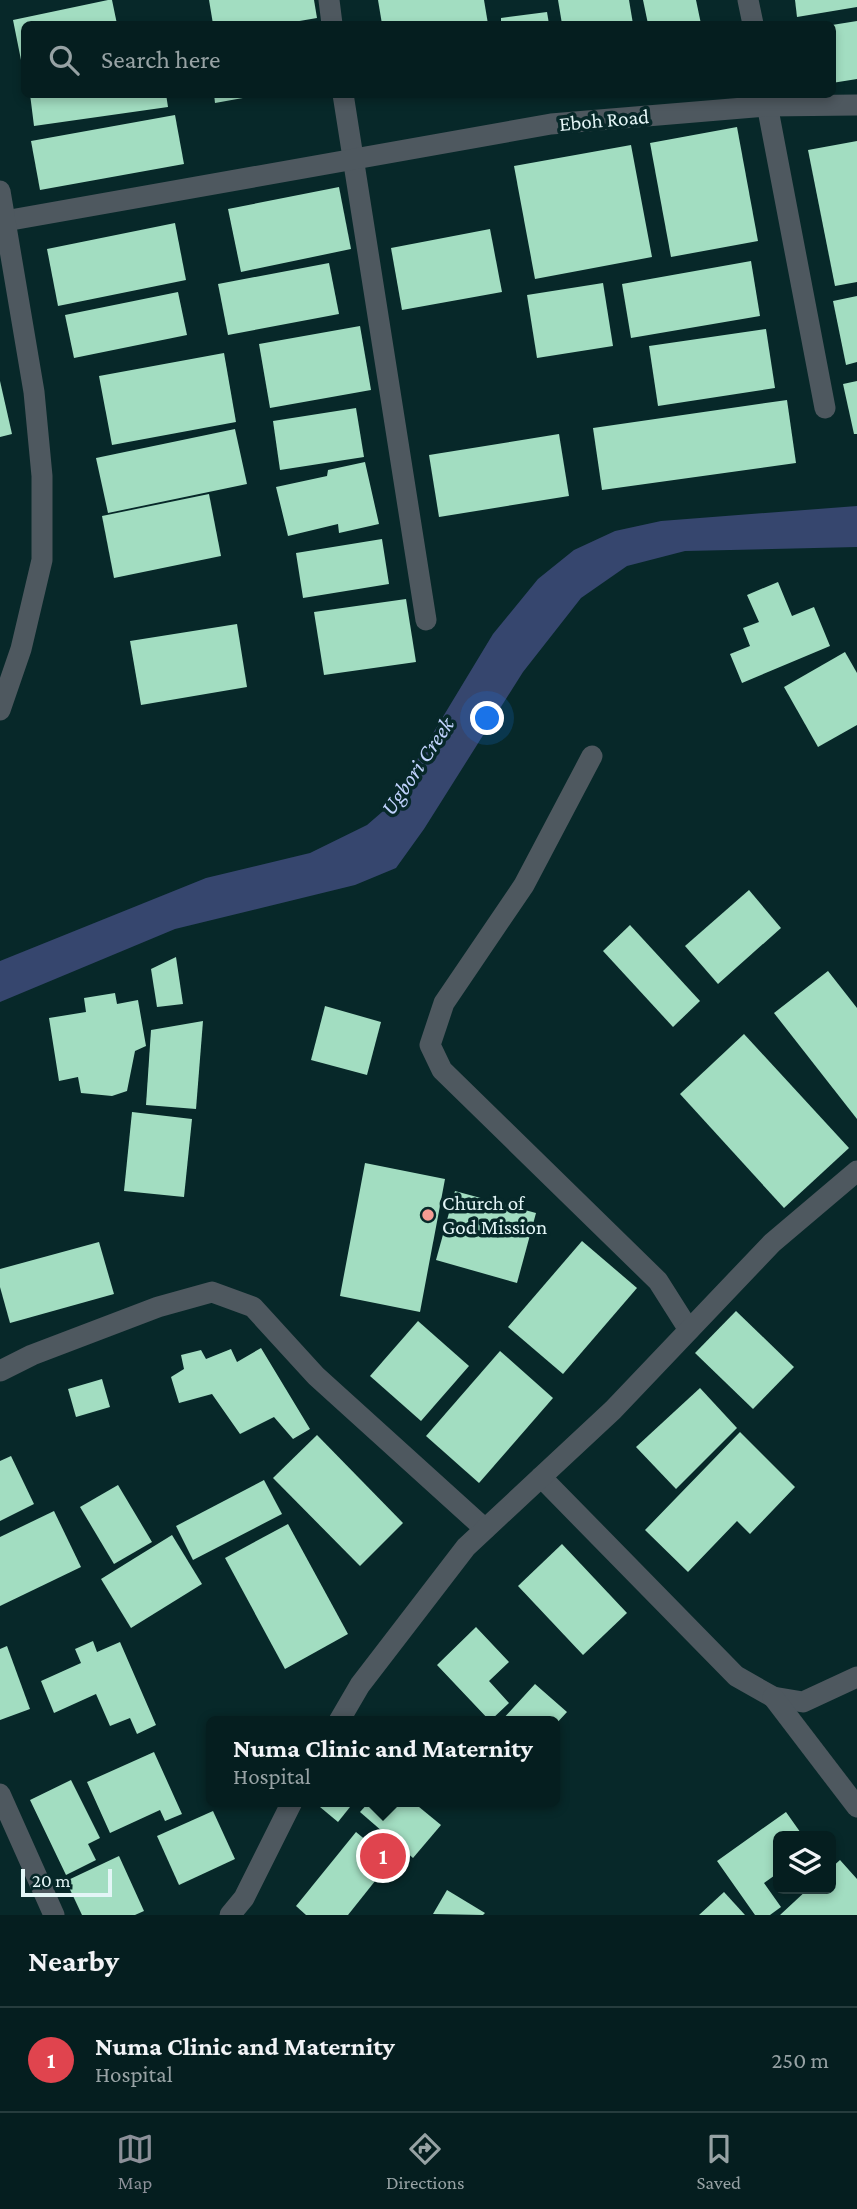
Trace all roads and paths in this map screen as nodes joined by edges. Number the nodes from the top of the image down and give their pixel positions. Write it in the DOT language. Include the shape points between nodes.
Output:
graph roads {
  1 [pos="329,0"];
  2 [pos="748,0"];
  3 [pos="332,21"];
  4 [pos="752,21"];
  5 [pos="344,98"];
  6 [pos="766,100"];
  7 [pos="857,105"];
  8 [pos="353,159"];
  9 [pos="0,191"];
  10 [pos="3,222"];
  11 [pos="825,408"];
  12 [pos="426,620"];
  13 [pos="0,709"];
  14 [pos="592,756"];
  15 [pos="857,1171"];
  16 [pos="689,1330"];
  17 [pos="0,1371"];
  18 [pos="541,1477"];
  19 [pos="485,1529"];
  20 [pos="857,1677"];
  21 [pos="773,1697"];
  22 [pos="342,1716"];
  23 [pos="0,1794"];
  24 [pos="290,1807"];
  25 [pos="857,1807"];
  26 [pos="54,1915"];
  27 [pos="230,1915"];
  1 -- 3 [label="street"];
  2 -- 4 [label="street"];
  5 -- 8 [label="street"];
  6 -- 7 [label="street, Eboh Road"];
  6 -- 8 [label="street, Eboh Road" via="551,124"];
  6 -- 11 [label="street"];
  8 -- 10 [label="street, Eboh Road"];
  8 -- 12 [label="street"];
  9 -- 10 [label="street"];
  10 -- 13 [label="street" via="34,392 42,476 42,560 21,649"];
  14 -- 16 [label="street" via="524,885 444,1003 430,1045 442,1070 658,1282"];
  15 -- 16 [label="street" via="772,1243"];
  16 -- 18 [label="street"];
  17 -- 19 [label="street" via="32,1354 146,1311 212,1292 253,1307 316,1376"];
  18 -- 19 [label="street"];
  18 -- 21 [label="street" via="736,1676"];
  19 -- 22 [label="street" via="466,1547 360,1685"];
  20 -- 21 [label="street" via="803,1702"];
  21 -- 25 [label="street"];
  23 -- 26 [label="street"];
  24 -- 27 [label="street" via="244,1898"];
}
